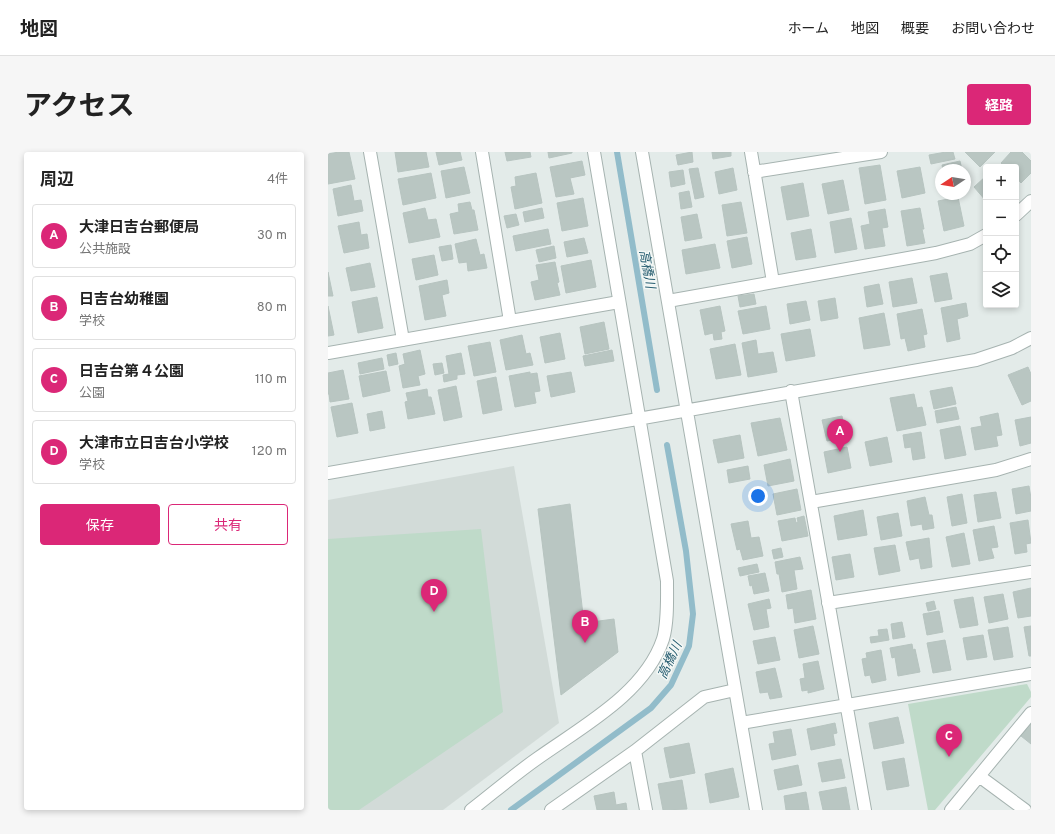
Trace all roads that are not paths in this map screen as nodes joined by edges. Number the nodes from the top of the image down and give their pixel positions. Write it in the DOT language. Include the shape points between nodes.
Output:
graph roads {
  1 [pos="370,152"];
  2 [pos="482,152"];
  3 [pos="594,152"];
  4 [pos="642,152"];
  5 [pos="751,152"];
  6 [pos="881,152"];
  7 [pos="754,172"];
  8 [pos="1031,201"];
  9 [pos="1019,212"];
  10 [pos="984,236"];
  11 [pos="773,282"];
  12 [pos="668,301"];
  13 [pos="619,302"];
  14 [pos="510,321"];
  15 [pos="1031,338"];
  16 [pos="403,340"];
  17 [pos="328,353"];
  18 [pos="791,392"];
  19 [pos="686,410"];
  20 [pos="640,418"];
  21 [pos="1031,460"];
  22 [pos="328,473"];
  23 [pos="811,502"];
  24 [pos="1031,572"];
  25 [pos="828,603"];
  26 [pos="1031,674"];
  27 [pos="735,690"];
  28 [pos="846,704"];
  29 [pos="1031,713"];
  30 [pos="741,723"];
  31 [pos="635,751"];
  32 [pos="979,776"];
  33 [pos="471,810"];
  34 [pos="551,810"];
  35 [pos="646,810"];
  36 [pos="756,810"];
  37 [pos="865,810"];
  38 [pos="951,810"];
  39 [pos="1024,810"];
  1 -- 16 [label="street"];
  2 -- 14 [label="street"];
  3 -- 13 [label="street"];
  4 -- 12 [label="street"];
  5 -- 7 [label="street"];
  6 -- 7 [label="street"];
  7 -- 11 [label="street"];
  8 -- 9 [label="street"];
  10 -- 11 [label="street" via="970,244 936,253"];
  11 -- 12 [label="street"];
  12 -- 19 [label="street"];
  13 -- 14 [label="street"];
  13 -- 20 [label="street"];
  14 -- 16 [label="street"];
  15 -- 18 [label="street" via="1012,348 976,360"];
  16 -- 17 [label="street"];
  18 -- 19 [label="street"];
  18 -- 23 [label="street"];
  19 -- 20 [label="street"];
  19 -- 27 [label="street"];
  20 -- 22 [label="street"];
  20 -- 33 [label="street" via="667,581 663,638 651,664 629,691"];
  21 -- 23 [label="street" via="996,470"];
  23 -- 25 [label="street"];
  24 -- 25 [label="street"];
  25 -- 28 [label="street"];
  26 -- 28 [label="street"];
  27 -- 30 [label="street"];
  27 -- 31 [label="street" via="704,697"];
  28 -- 30 [label="street"];
  28 -- 37 [label="street"];
  29 -- 32 [label="street"];
  30 -- 36 [label="street"];
  31 -- 34 [label="street"];
  31 -- 35 [label="street"];
  32 -- 38 [label="street"];
  32 -- 39 [label="street"];
}
